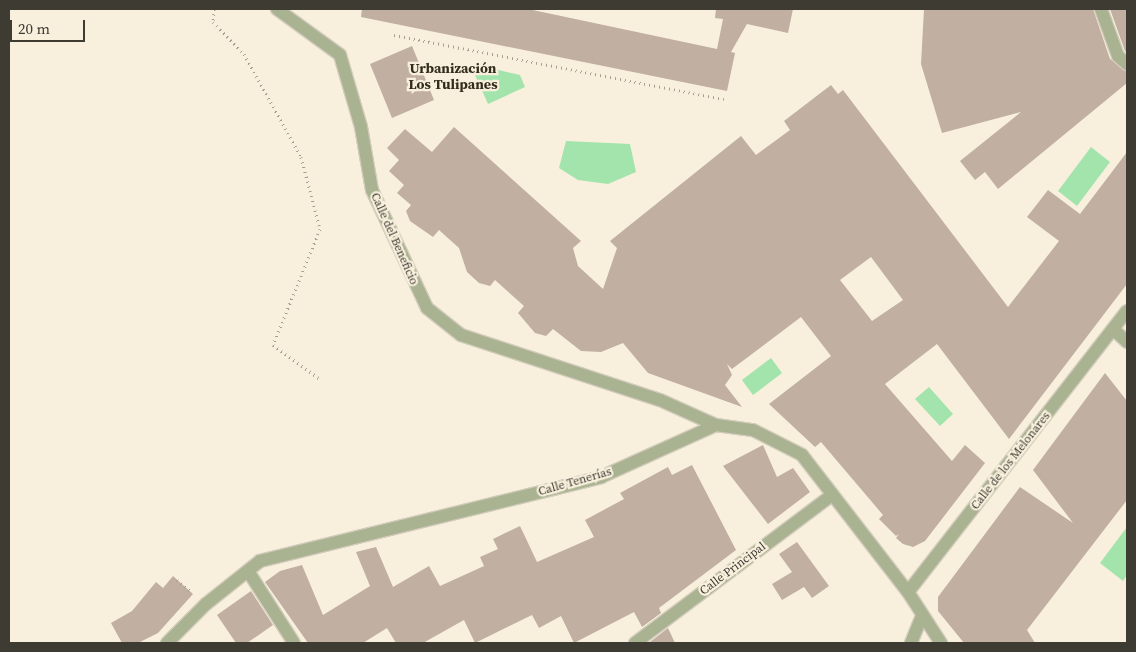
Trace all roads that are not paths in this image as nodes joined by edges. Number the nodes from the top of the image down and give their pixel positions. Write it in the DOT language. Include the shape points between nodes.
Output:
graph roads {
  1 [pos="277,9"];
  2 [pos="1101,9"];
  3 [pos="1127,64"];
  4 [pos="1127,312"];
  5 [pos="1114,329"];
  6 [pos="1127,342"];
  7 [pos="716,425"];
  8 [pos="832,494"];
  9 [pos="248,571"];
  10 [pos="908,592"];
  11 [pos="921,618"];
  12 [pos="167,643"];
  13 [pos="294,643"];
  14 [pos="635,643"];
  15 [pos="911,643"];
  16 [pos="941,643"];
  1 -- 7 [label="street, Calle del Beneficio" via="340,55 362,127 372,190 427,308 461,335 660,400"];
  2 -- 3 [label="street" via="1118,56"];
  4 -- 5 [label="street, Calle de los Melonares"];
  5 -- 6 [label="street"];
  5 -- 10 [label="street, Calle de los Melonares"];
  7 -- 8 [label="street" via="752,430 788,444 802,455"];
  7 -- 9 [label="street, Calle Tenerías" via="601,477 260,562"];
  8 -- 10 [label="street"];
  8 -- 14 [label="street, Calle Principal"];
  9 -- 12 [label="street, Calle Tenerías"];
  9 -- 13 [label="street"];
  10 -- 11 [label="street"];
  11 -- 15 [label="street"];
  11 -- 16 [label="street"];
}
